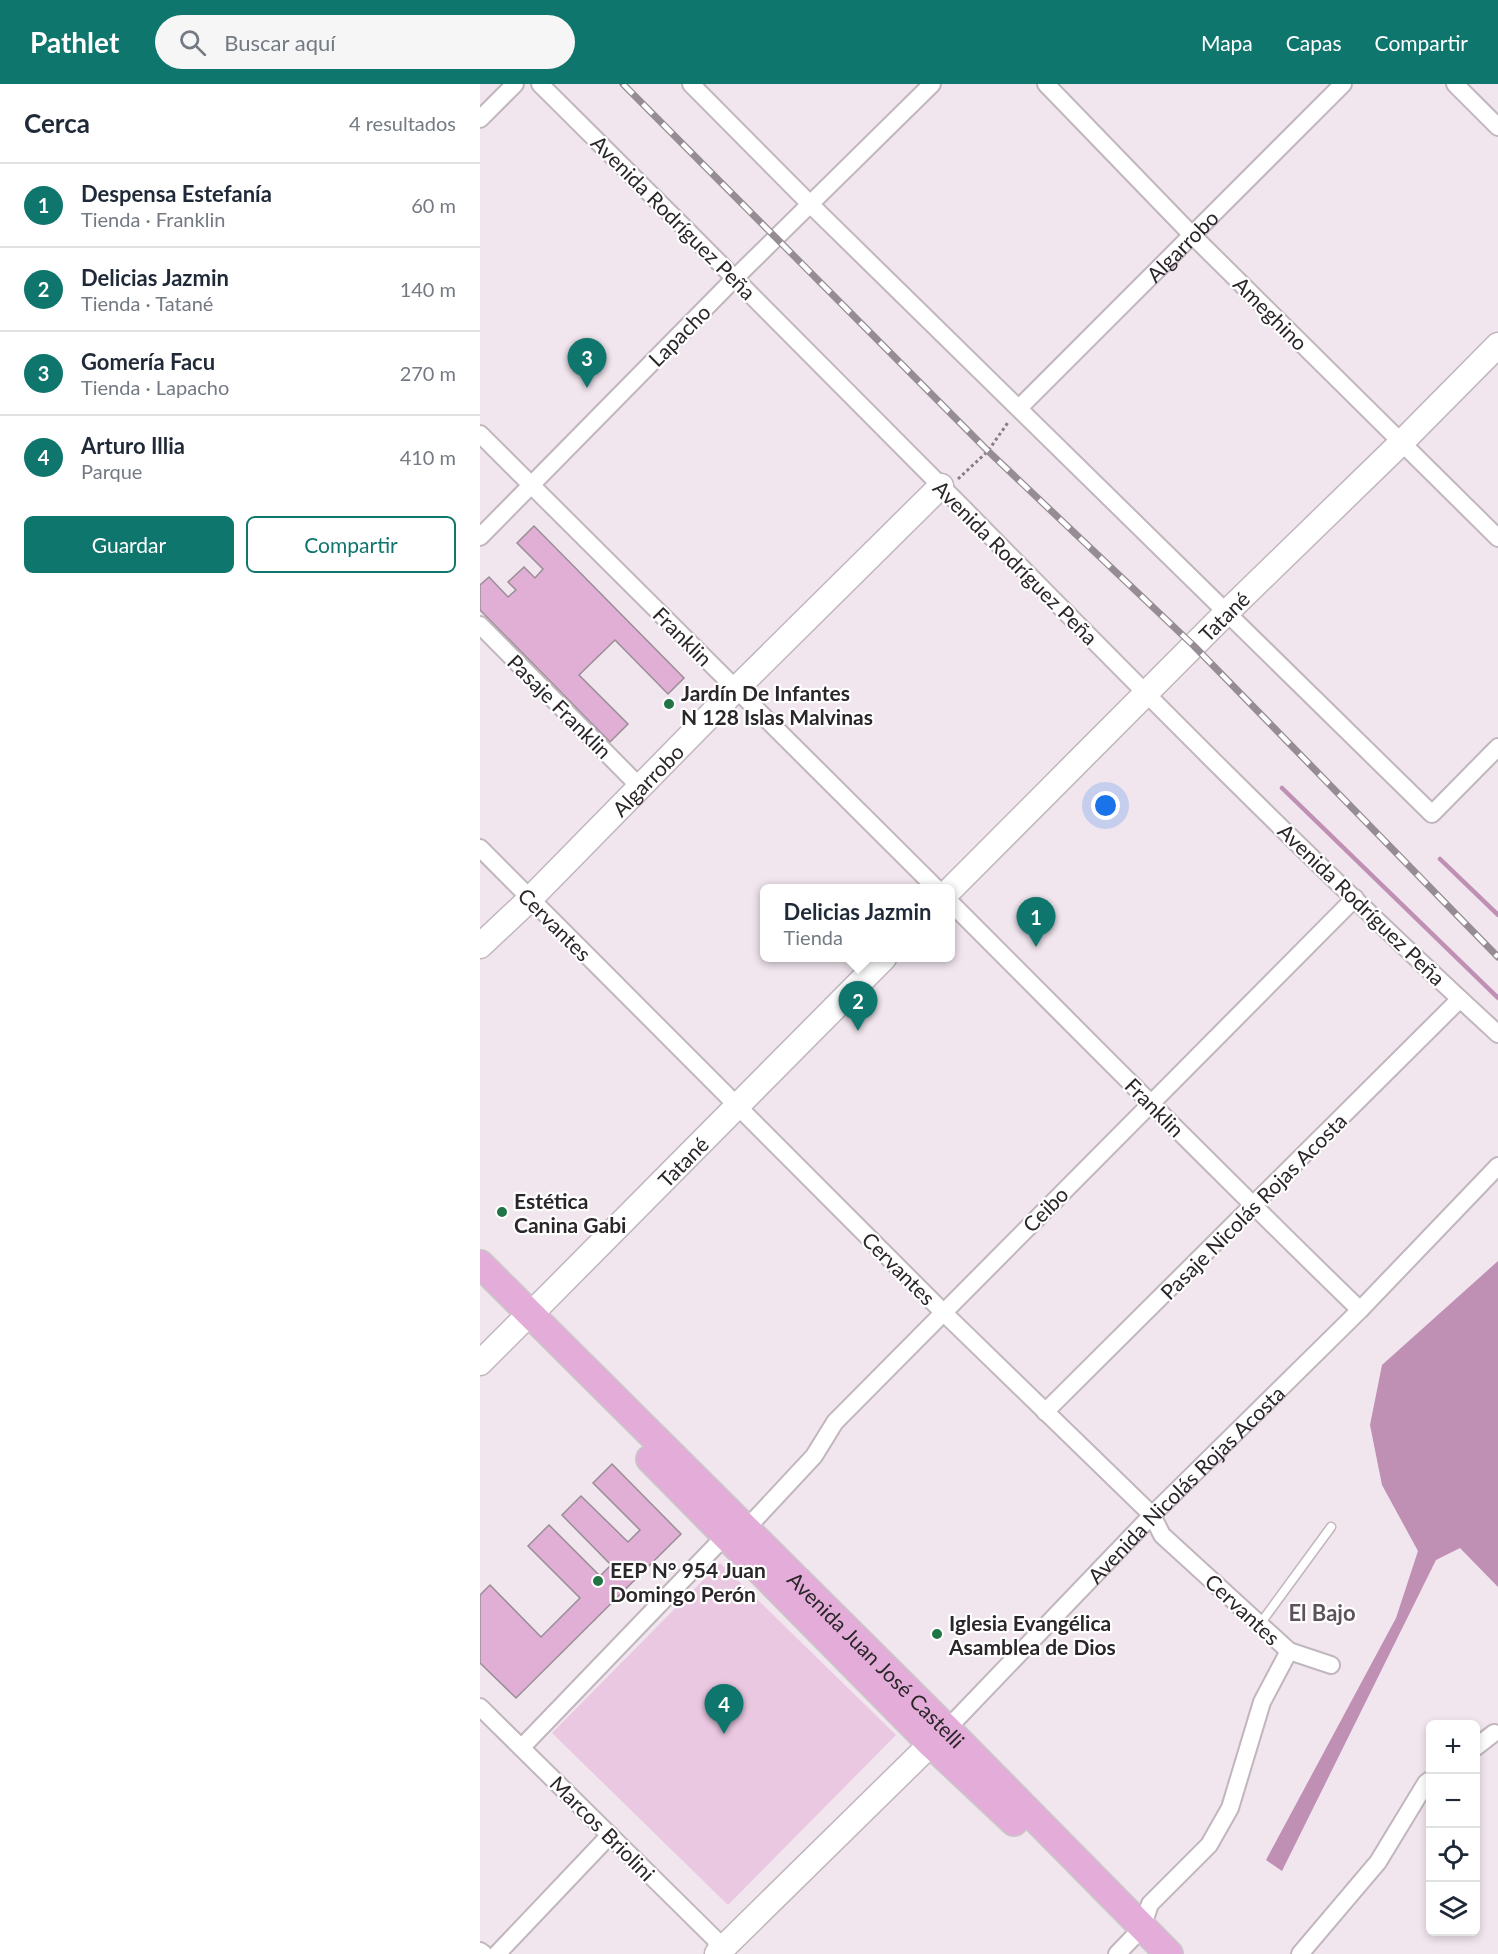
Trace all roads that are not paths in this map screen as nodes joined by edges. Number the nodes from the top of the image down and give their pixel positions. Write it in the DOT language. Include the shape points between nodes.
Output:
graph roads {
  1 [pos="515,84"];
  2 [pos="540,84"];
  3 [pos="691,84"];
  4 [pos="932,84"];
  5 [pos="1046,84"];
  6 [pos="1343,84"];
  7 [pos="1455,84"];
  8 [pos="480,119"];
  9 [pos="1498,127"];
  10 [pos="811,205"];
  11 [pos="1191,234"];
  12 [pos="735,278"];
  13 [pos="1498,345"];
  14 [pos="1019,408"];
  15 [pos="480,434"];
  16 [pos="1402,442"];
  17 [pos="530,485"];
  18 [pos="941,486"];
  19 [pos="480,537"];
  20 [pos="1498,538"];
  21 [pos="1227,612"];
  22 [pos="480,625"];
  23 [pos="736,689"];
  24 [pos="1147,694"];
  25 [pos="1498,747"];
  26 [pos="640,787"];
  27 [pos="480,848"];
  28 [pos="932,884"];
  29 [pos="955,885"];
  30 [pos="1355,898"];
  31 [pos="530,899"];
  32 [pos="955,907"];
  33 [pos="480,946"];
  34 [pos="879,962"];
  35 [pos="1460,999"];
  36 [pos="1498,1034"];
  37 [pos="1151,1102"];
  38 [pos="738,1105"];
  39 [pos="1498,1166"];
  40 [pos="1253,1206"];
  41 [pos="480,1264"];
  42 [pos="480,1286"];
  43 [pos="1360,1310"];
  44 [pos="943,1312"];
  45 [pos="525,1319"];
  46 [pos="480,1363"];
  47 [pos="1045,1412"];
  48 [pos="1152,1515"];
  49 [pos="1331,1527"];
  50 [pos="735,1533"];
  51 [pos="1260,1624"];
  52 [pos="1288,1652"];
  53 [pos="1331,1665"];
  54 [pos="480,1707"];
  55 [pos="1494,1733"];
  56 [pos="939,1736"];
  57 [pos="1480,1744"];
  58 [pos="522,1747"];
  59 [pos="1426,1783"];
  60 [pos="610,1835"];
  61 [pos="1136,1943"];
  62 [pos="480,1951"];
  63 [pos="484,1954"];
  64 [pos="497,1954"];
  65 [pos="717,1954"];
  66 [pos="1169,1954"];
  67 [pos="1300,1954"];
  1 -- 8 [label="street"];
  2 -- 12 [label="street, Avenida Rodríguez Peña"];
  3 -- 10 [label="street"];
  4 -- 10 [label="street, Lapacho"];
  5 -- 11 [label="street, Ameghino"];
  6 -- 11 [label="street, Algarrobo"];
  7 -- 9 [label="street"];
  10 -- 12 [label="street, Lapacho"];
  10 -- 14 [label="street"];
  11 -- 14 [label="street, Algarrobo"];
  11 -- 16 [label="street, Ameghino"];
  12 -- 17 [label="street, Lapacho"];
  12 -- 18 [label="street, Avenida Rodríguez Peña"];
  13 -- 16 [label="street, Tatané"];
  14 -- 21 [label="street"];
  15 -- 17 [label="street, Franklin"];
  16 -- 20 [label="street, Ameghino"];
  16 -- 21 [label="street, Tatané"];
  17 -- 19 [label="street, Lapacho"];
  17 -- 23 [label="street, Franklin"];
  18 -- 23 [label="street, Algarrobo"];
  18 -- 24 [label="street, Avenida Rodríguez Peña"];
  21 -- 24 [label="street, Tatané"];
  21 -- 25 [label="street" via="1432,814"];
  22 -- 26 [label="street, Pasaje Franklin"];
  23 -- 26 [label="street, Algarrobo"];
  23 -- 28 [label="street, Franklin"];
  24 -- 29 [label="street, Tatané"];
  24 -- 30 [label="street, Avenida Rodríguez Peña"];
  26 -- 31 [label="street, Algarrobo"];
  27 -- 31 [label="street, Cervantes"];
  30 -- 35 [label="street, Avenida Rodríguez Peña"];
  30 -- 37 [label="street, Ceibo"];
  31 -- 33 [label="street, Algarrobo"];
  31 -- 38 [label="street, Cervantes"];
  32 -- 37 [label="street, Franklin"];
  34 -- 38 [label="street, Tatané"];
  35 -- 36 [label="street, Avenida Rodríguez Peña"];
  35 -- 40 [label="street, Pasaje Nicolás Rojas Acosta"];
  37 -- 40 [label="street, Franklin"];
  37 -- 44 [label="street, Ceibo"];
  38 -- 44 [label="street, Cervantes"];
  38 -- 45 [label="street, Tatané"];
  39 -- 43 [label="street, Avenida Nicolás Rojas Acosta"];
  40 -- 43 [label="street, Franklin"];
  40 -- 47 [label="street, Pasaje Nicolás Rojas Acosta"];
  41 -- 45 [label="main road, Avenida Juan José Castelli"];
  42 -- 45 [label="main road, Avenida Juan José Castelli"];
  43 -- 48 [label="street, Avenida Nicolás Rojas Acosta"];
  44 -- 47 [label="street, Cervantes"];
  44 -- 50 [label="street, Ceibo" via="835,1422 814,1456"];
  45 -- 46 [label="street, Tatané"];
  45 -- 50 [label="main road, Avenida Juan José Castelli"];
  47 -- 48 [label="street, Cervantes"];
  48 -- 51 [label="street, Cervantes" via="1162,1534"];
  48 -- 56 [label="street, Avenida Nicolás Rojas Acosta"];
  49 -- 51 [label="lane"];
  50 -- 56 [label="main road, Avenida Juan José Castelli"];
  50 -- 58 [label="street, Ceibo"];
  51 -- 52 [label="street, Cervantes"];
  52 -- 53 [label="street, Cervantes"];
  52 -- 61 [label="street" via="1262,1702 1230,1808 1209,1845 1150,1904"];
  54 -- 58 [label="street, Marcos Briolini"];
  55 -- 57 [label="street"];
  56 -- 61 [label="main road, Avenida Juan José Castelli"];
  56 -- 65 [label="street, Avenida Nicolás Rojas Acosta"];
  58 -- 60 [label="street, Marcos Briolini"];
  59 -- 67 [label="street" via="1378,1862"];
  60 -- 64 [label="street"];
  60 -- 65 [label="street, Marcos Briolini" via="716,1940"];
  61 -- 66 [label="main road, Avenida Juan José Castelli"];
  62 -- 63 [label="street"];
}
